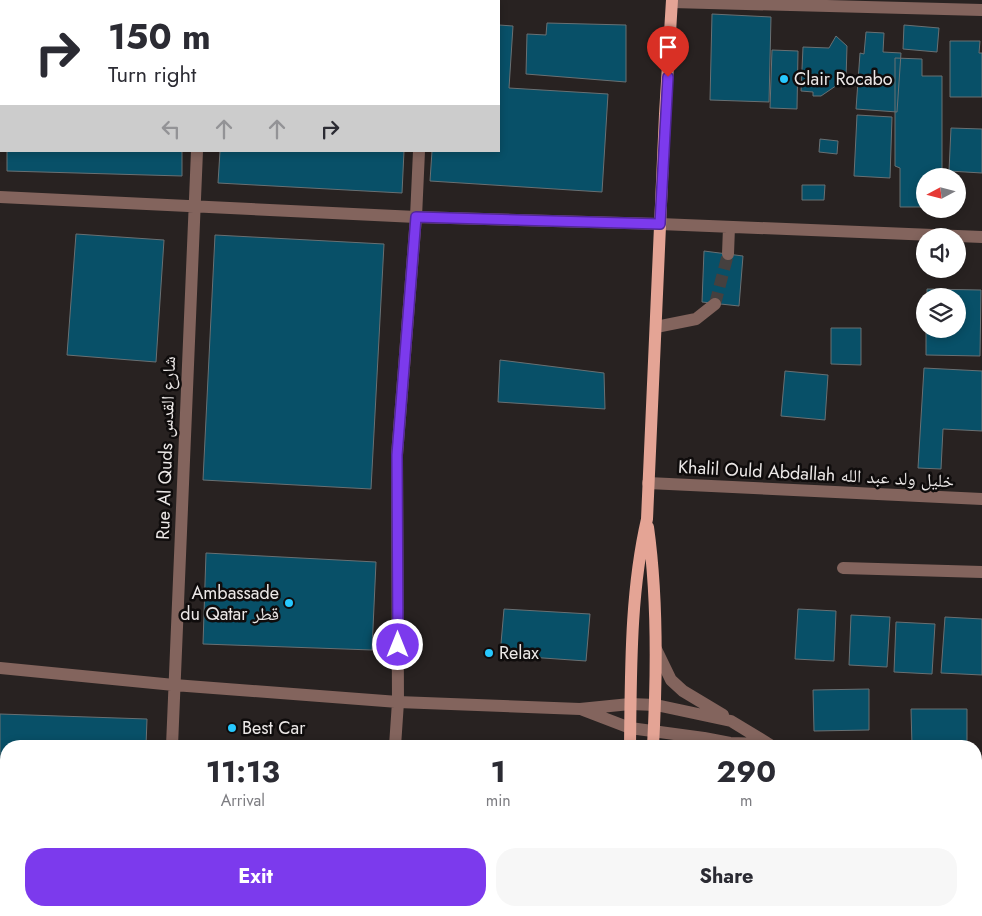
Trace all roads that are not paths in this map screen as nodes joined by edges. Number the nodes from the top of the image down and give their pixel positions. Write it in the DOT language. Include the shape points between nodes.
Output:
graph roads {
  1 [pos="672,1"];
  2 [pos="982,10"];
  3 [pos="197,152"];
  4 [pos="419,152"];
  5 [pos="0,197"];
  6 [pos="194,207"];
  7 [pos="416,217"];
  8 [pos="660,224"];
  9 [pos="729,227"];
  10 [pos="982,237"];
  11 [pos="728,254"];
  12 [pos="715,304"];
  13 [pos="656,327"];
  14 [pos="648,483"];
  15 [pos="982,499"];
  16 [pos="647,520"];
  17 [pos="843,568"];
  18 [pos="982,572"];
  19 [pos="656,649"];
  20 [pos="0,668"];
  21 [pos="174,685"];
  22 [pos="398,702"];
  23 [pos="630,704"];
  24 [pos="656,705"];
  25 [pos="580,709"];
  26 [pos="732,720"];
  27 [pos="630,728"];
  28 [pos="654,731"];
  29 [pos="172,740"];
  30 [pos="395,740"];
  31 [pos="630,740"];
  32 [pos="653,740"];
  33 [pos="704,740"];
  34 [pos="762,740"];
  1 -- 2 [label="street"];
  1 -- 8 [label="main road"];
  3 -- 6 [label="street, Rue Al Quds شارع القدس"];
  4 -- 7 [label="street"];
  5 -- 6 [label="street"];
  6 -- 7 [label="street"];
  6 -- 21 [label="street, Rue Al Quds شارع القدس"];
  7 -- 8 [label="street"];
  7 -- 22 [label="street" via="397,455"];
  8 -- 9 [label="street"];
  8 -- 13 [label="main road"];
  9 -- 10 [label="street"];
  9 -- 11 [label="street"];
  12 -- 13 [label="street" via="696,319"];
  13 -- 14 [label="main road"];
  14 -- 15 [label="street, Khalil Ould Abdallah خليل ولد عبد الله"];
  14 -- 16 [label="main road"];
  16 -- 19 [label="main road"];
  16 -- 23 [label="main road" via="636,580"];
  17 -- 18 [label="street"];
  19 -- 24 [label="main road"];
  19 -- 26 [label="street" via="671,680 683,691"];
  20 -- 21 [label="street"];
  21 -- 22 [label="street"];
  21 -- 29 [label="street, Rue Al Quds شارع القدس"];
  22 -- 25 [label="street"];
  22 -- 30 [label="street"];
  23 -- 24 [label="street"];
  23 -- 25 [label="street"];
  23 -- 27 [label="main road"];
  24 -- 26 [label="street"];
  24 -- 28 [label="main road"];
  25 -- 27 [label="street"];
  26 -- 34 [label="street"];
  27 -- 28 [label="street"];
  27 -- 31 [label="main road"];
  28 -- 32 [label="main road"];
  28 -- 33 [label="street"];
}
